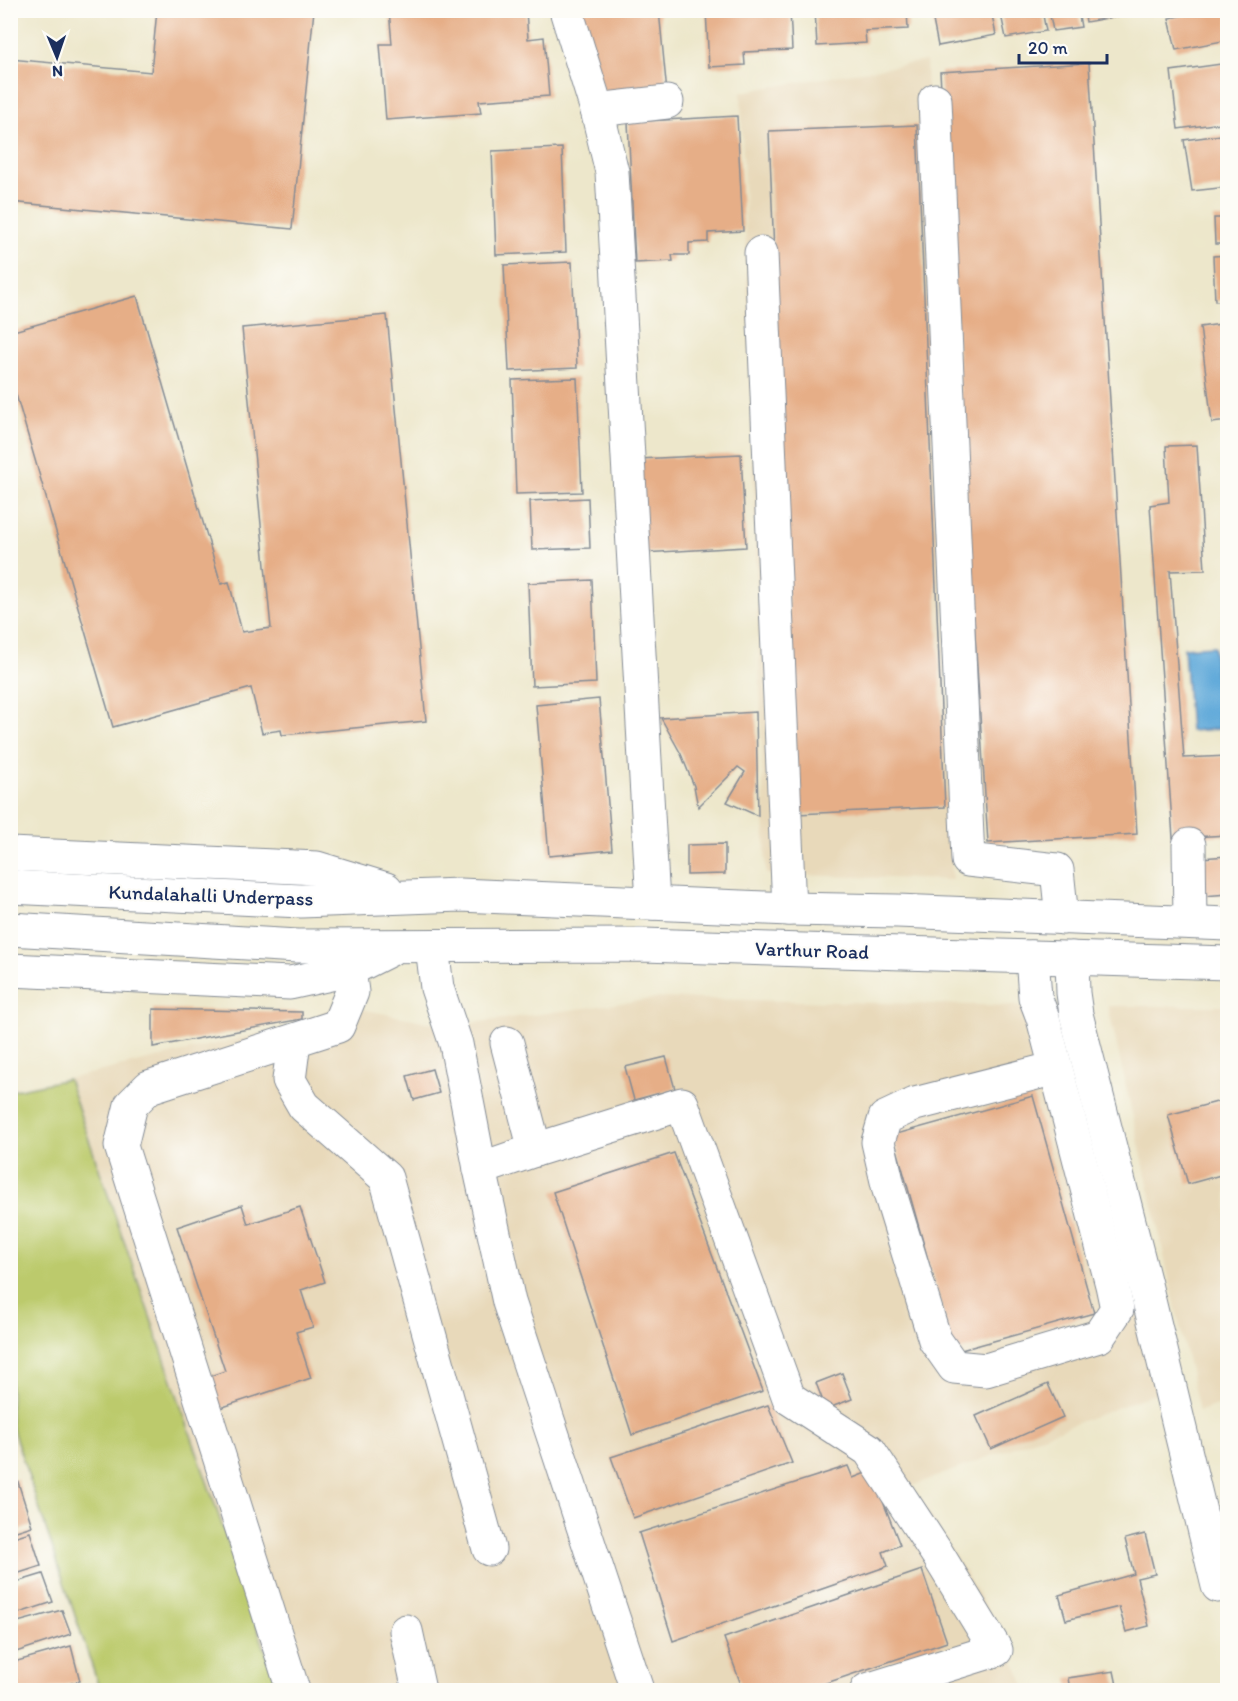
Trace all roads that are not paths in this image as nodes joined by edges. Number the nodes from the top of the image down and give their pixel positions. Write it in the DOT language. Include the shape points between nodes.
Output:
graph roads {
  1 [pos="566,10"];
  2 [pos="935,100"];
  3 [pos="668,102"];
  4 [pos="597,110"];
  5 [pos="761,254"];
  6 [pos="1189,845"];
  7 [pos="10,854"];
  8 [pos="10,887"];
  9 [pos="411,896"];
  10 [pos="654,903"];
  11 [pos="789,909"];
  12 [pos="1062,918"];
  13 [pos="1190,922"];
  14 [pos="1227,924"];
  15 [pos="10,929"];
  16 [pos="396,946"];
  17 [pos="432,946"];
  18 [pos="1032,957"];
  19 [pos="1072,958"];
  20 [pos="1227,963"];
  21 [pos="10,970"];
  22 [pos="349,970"];
  23 [pos="294,1041"];
  24 [pos="507,1043"];
  25 [pos="1056,1068"];
  26 [pos="535,1150"];
  27 [pos="480,1169"];
  28 [pos="489,1549"];
  29 [pos="1218,1586"];
  30 [pos="406,1631"];
  31 [pos="293,1690"];
  32 [pos="419,1690"];
  33 [pos="637,1690"];
  34 [pos="867,1690"];
  1 -- 4 [label="main road"];
  2 -- 12 [label="main road" via="968,861 1058,870"];
  3 -- 4 [label="main road"];
  4 -- 10 [label="main road" via="612,172"];
  5 -- 11 [label="main road"];
  6 -- 13 [label="main road"];
  7 -- 9 [label="main road" via="317,868"];
  8 -- 9 [label="main road, Kundalahalli Underpass" via="301,901"];
  9 -- 10 [label="main road, Varthur Road"];
  10 -- 11 [label="main road, Varthur Road"];
  11 -- 12 [label="main road, Varthur Road"];
  12 -- 13 [label="main road, Varthur Road"];
  13 -- 14 [label="main road, Varthur Road"];
  15 -- 16 [label="main road" via="297,946"];
  16 -- 17 [label="main road, Varthur Road"];
  16 -- 22 [label="main road"];
  17 -- 18 [label="main road, Varthur Road" via="643,945"];
  17 -- 27 [label="main road" via="437,988 456,1044"];
  18 -- 19 [label="main road, Varthur Road"];
  18 -- 25 [label="main road" via="1035,997"];
  19 -- 20 [label="main road, Varthur Road"];
  19 -- 29 [label="main road" via="1076,1014"];
  21 -- 22 [label="main road" via="290,983"];
  22 -- 23 [label="main road" via="352,992 338,1026"];
  23 -- 28 [label="main road" via="289,1080 304,1106 386,1178"];
  23 -- 31 [label="main road" via="149,1087 131,1106 121,1146"];
  24 -- 26 [label="main road"];
  25 -- 25 [label="main road" via="1117,1309 1099,1336 986,1370 954,1367 935,1340 890,1190 878,1142 885,1118 915,1104"];
  26 -- 27 [label="main road"];
  26 -- 34 [label="main road" via="682,1104 789,1398 869,1449 996,1650"];
  27 -- 33 [label="main road" via="509,1302"];
  30 -- 32 [label="main road"];
}
